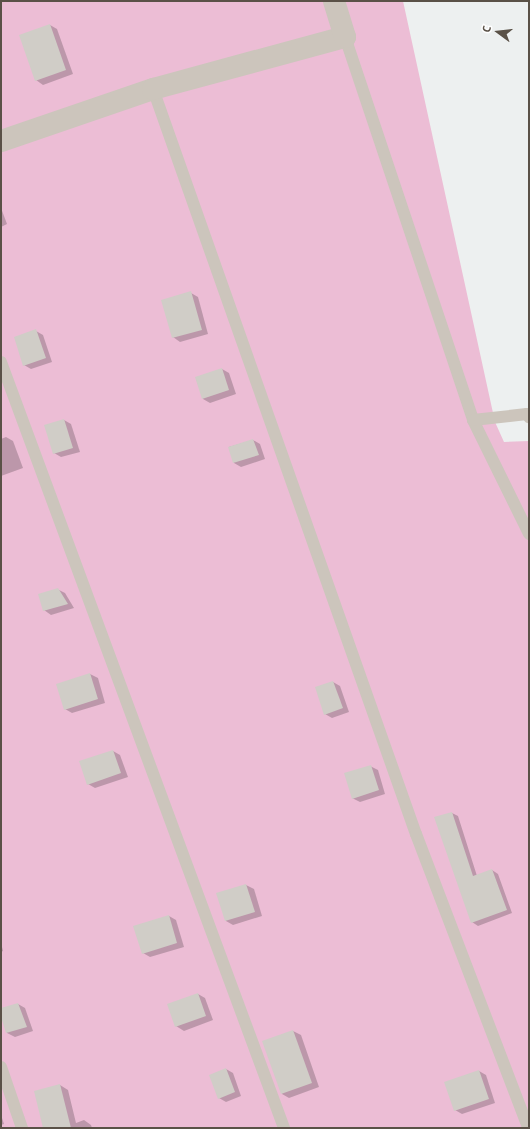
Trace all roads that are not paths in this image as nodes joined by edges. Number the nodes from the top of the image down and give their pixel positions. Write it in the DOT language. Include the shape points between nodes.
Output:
graph roads {
  1 [pos="334,1"];
  2 [pos="344,37"];
  3 [pos="153,88"];
  4 [pos="1,141"];
  5 [pos="1,362"];
  6 [pos="529,417"];
  7 [pos="473,420"];
  8 [pos="529,534"];
  9 [pos="1,1067"];
  10 [pos="22,1128"];
  11 [pos="284,1128"];
  12 [pos="528,1128"];
  1 -- 2 [label="street"];
  2 -- 3 [label="street"];
  2 -- 7 [label="lane"];
  3 -- 4 [label="street"];
  3 -- 12 [label="lane" via="416,834"];
  5 -- 11 [label="lane"];
  6 -- 7 [label="lane" via="527,414"];
  7 -- 8 [label="lane"];
  9 -- 10 [label="lane"];
}
